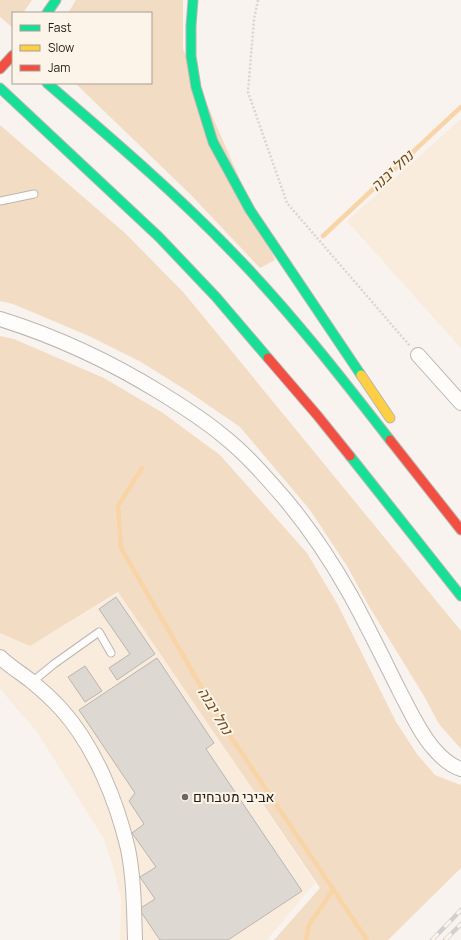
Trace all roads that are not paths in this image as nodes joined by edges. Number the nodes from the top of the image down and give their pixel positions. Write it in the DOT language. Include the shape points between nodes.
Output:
graph roads {
  1 [pos="56,0"];
  2 [pos="193,0"];
  3 [pos="48,12"];
  4 [pos="12,53"];
  5 [pos="0,69"];
  6 [pos="48,84"];
  7 [pos="0,88"];
  8 [pos="34,194"];
  9 [pos="0,200"];
  10 [pos="0,318"];
  11 [pos="418,355"];
  12 [pos="461,403"];
  13 [pos="395,425"];
  14 [pos="426,471"];
  15 [pos="461,523"];
  16 [pos="461,530"];
  17 [pos="461,596"];
  18 [pos="110,653"];
  19 [pos="1,659"];
  20 [pos="32,682"];
  21 [pos="461,769"];
  22 [pos="135,940"];
  1 -- 3 [label="highway"];
  2 -- 13 [label="highway" via="191,56 196,87 213,142 250,210"];
  4 -- 5 [label="highway"];
  6 -- 16 [label="highway" via="162,183 238,258 315,346"];
  7 -- 17 [label="highway" via="159,238 216,297 317,416"];
  8 -- 9 [label="lane"];
  10 -- 21 [label="street" via="73,345 132,375 188,409 222,435 256,467 316,539 351,595 425,736 446,761"];
  11 -- 12 [label="street"];
  14 -- 15 [label="highway"];
  18 -- 20 [label="lane" via="99,632"];
  19 -- 20 [label="street"];
  20 -- 22 [label="street" via="74,725 92,753 109,790 128,850 134,899"];
}
